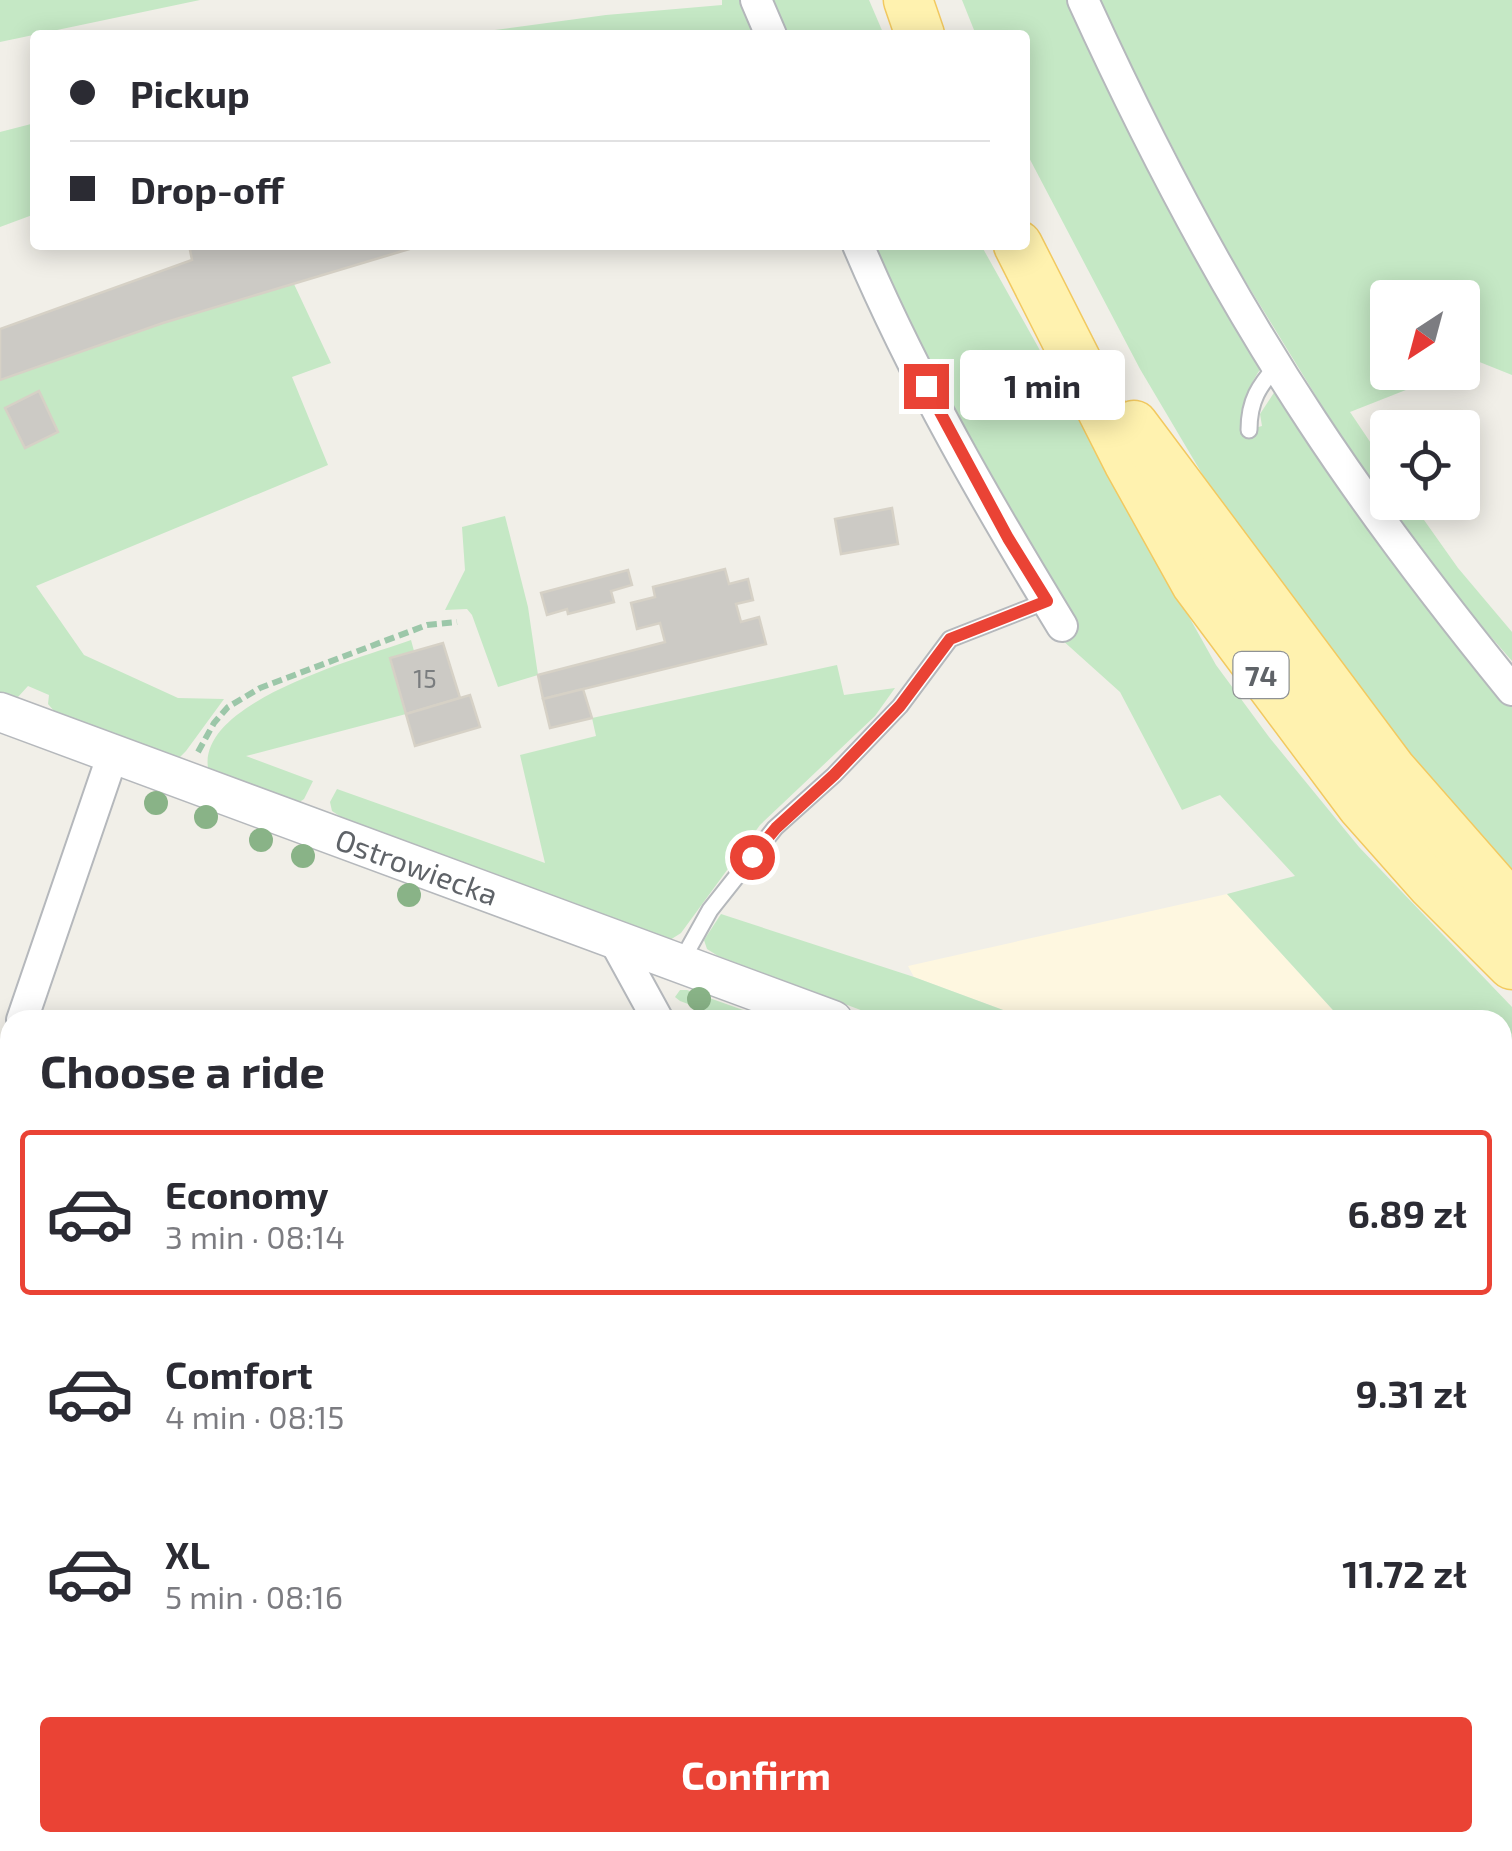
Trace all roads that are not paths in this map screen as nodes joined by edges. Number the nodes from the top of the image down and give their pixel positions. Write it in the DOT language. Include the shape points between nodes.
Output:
graph roads {
  1 [pos="756,0"];
  2 [pos="908,0"];
  3 [pos="1083,0"];
  4 [pos="769,30"];
  5 [pos="918,30"];
  6 [pos="860,250"];
  7 [pos="1021,250"];
  8 [pos="1070,343"];
  9 [pos="1278,364"];
  10 [pos="1249,430"];
  11 [pos="1054,614"];
  12 [pos="1512,690"];
  13 [pos="0,712"];
  14 [pos="113,754"];
  15 [pos="1512,907"];
  16 [pos="613,938"];
  17 [pos="680,963"];
  18 [pos="1512,965"];
  19 [pos="25,1010"];
  20 [pos="653,1010"];
  21 [pos="806,1010"];
  1 -- 4 [label="street"];
  2 -- 5 [label="main road"];
  3 -- 9 [label="street" via="1134,112"];
  6 -- 11 [label="street" via="895,329"];
  7 -- 8 [label="main road, 74"];
  8 -- 15 [label="main road, 74" via="1392,770"];
  8 -- 18 [label="main road, 74" via="1196,584 1361,805"];
  9 -- 10 [label="lane" via="1256,389"];
  9 -- 12 [label="street" via="1312,421"];
  11 -- 17 [label="lane" via="950,639 900,706 776,828 710,910"];
  13 -- 14 [label="street, Ostrowiecka"];
  14 -- 16 [label="street, Ostrowiecka"];
  14 -- 19 [label="street"];
  16 -- 17 [label="street, Ostrowiecka"];
  16 -- 20 [label="street"];
  17 -- 21 [label="street, Ostrowiecka"];
}
